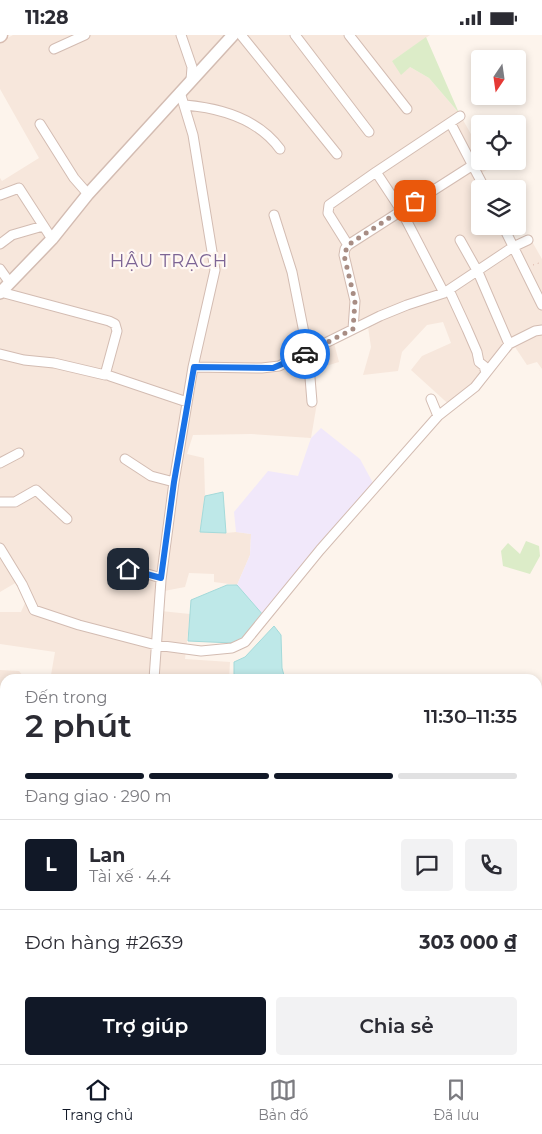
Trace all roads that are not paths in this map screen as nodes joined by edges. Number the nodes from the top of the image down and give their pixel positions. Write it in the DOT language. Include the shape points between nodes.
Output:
graph roads {
  1 [pos="85,35"];
  2 [pos="181,35"];
  3 [pos="233,35"];
  4 [pos="241,35"];
  5 [pos="294,35"];
  6 [pos="349,35"];
  7 [pos="54,49"];
  8 [pos="191,80"];
  9 [pos="180,91"];
  10 [pos="185,105"];
  11 [pos="406,109"];
  12 [pos="460,116"];
  13 [pos="40,124"];
  14 [pos="451,124"];
  15 [pos="369,132"];
  16 [pos="280,149"];
  17 [pos="337,154"];
  18 [pos="471,161"];
  19 [pos="471,166"];
  20 [pos="376,172"];
  21 [pos="88,194"];
  22 [pos="0,195"];
  23 [pos="401,210"];
  24 [pos="274,215"];
  25 [pos="43,226"];
  26 [pos="507,235"];
  27 [pos="52,239"];
  28 [pos="460,240"];
  29 [pos="528,241"];
  30 [pos="0,244"];
  31 [pos="348,245"];
  32 [pos="513,247"];
  33 [pos="0,269"];
  34 [pos="478,272"];
  35 [pos="10,283"];
  36 [pos="0,292"];
  37 [pos="446,292"];
  38 [pos="542,305"];
  39 [pos="353,329"];
  40 [pos="542,330"];
  41 [pos="509,344"];
  42 [pos="308,353"];
  43 [pos="0,354"];
  44 [pos="194,367"];
  45 [pos="486,373"];
  46 [pos="110,376"];
  47 [pos="431,399"];
  48 [pos="187,402"];
  49 [pos="312,403"];
  50 [pos="438,416"];
  51 [pos="19,453"];
  52 [pos="125,459"];
  53 [pos="0,463"];
  54 [pos="174,482"];
  55 [pos="0,502"];
  56 [pos="67,519"];
  57 [pos="0,548"];
  58 [pos="123,569"];
  59 [pos="161,578"];
  60 [pos="156,645"];
  61 [pos="154,674"];
  1 -- 7 [label="street"];
  2 -- 8 [label="street" via="192,67"];
  3 -- 8 [label="street"];
  4 -- 17 [label="street"];
  5 -- 15 [label="street"];
  6 -- 11 [label="street"];
  8 -- 9 [label="street"];
  9 -- 10 [label="street"];
  9 -- 21 [label="street"];
  10 -- 16 [label="street" via="249,121"];
  10 -- 44 [label="street" via="215,264"];
  12 -- 14 [label="street"];
  13 -- 21 [label="street"];
  14 -- 18 [label="street"];
  14 -- 20 [label="street"];
  19 -- 23 [label="street"];
  20 -- 23 [label="street"];
  20 -- 31 [label="street" via="328,209"];
  21 -- 27 [label="street"];
  22 -- 25 [label="street" via="19,188"];
  23 -- 31 [label="street"];
  23 -- 37 [label="street"];
  24 -- 42 [label="street" via="292,272"];
  25 -- 27 [label="street"];
  25 -- 30 [label="street" via="12,235"];
  26 -- 32 [label="street"];
  27 -- 35 [label="street"];
  28 -- 34 [label="street"];
  29 -- 32 [label="street"];
  31 -- 39 [label="street" via="344,255 355,301"];
  32 -- 34 [label="street"];
  32 -- 38 [label="street"];
  33 -- 35 [label="street"];
  34 -- 37 [label="street"];
  34 -- 41 [label="street"];
  35 -- 36 [label="street"];
  36 -- 43 [label="street" via="109,321 117,331 105,375"];
  37 -- 39 [label="street" via="396,309"];
  37 -- 45 [label="street" via="468,329 479,363"];
  39 -- 42 [label="street"];
  40 -- 41 [label="street"];
  41 -- 45 [label="street"];
  42 -- 44 [label="street" via="273,368"];
  42 -- 49 [label="street"];
  44 -- 48 [label="street"];
  45 -- 50 [label="street" via="475,387"];
  46 -- 48 [label="street"];
  47 -- 50 [label="street"];
  48 -- 54 [label="street"];
  50 -- 60 [label="street" via="244,642 232,648 201,651"];
  51 -- 53 [label="street"];
  52 -- 54 [label="street" via="151,477"];
  54 -- 59 [label="street"];
  55 -- 56 [label="street" via="15,502 36,490"];
  57 -- 60 [label="street" via="34,610"];
  58 -- 59 [label="street"];
  59 -- 60 [label="street"];
  60 -- 61 [label="street"];
}
